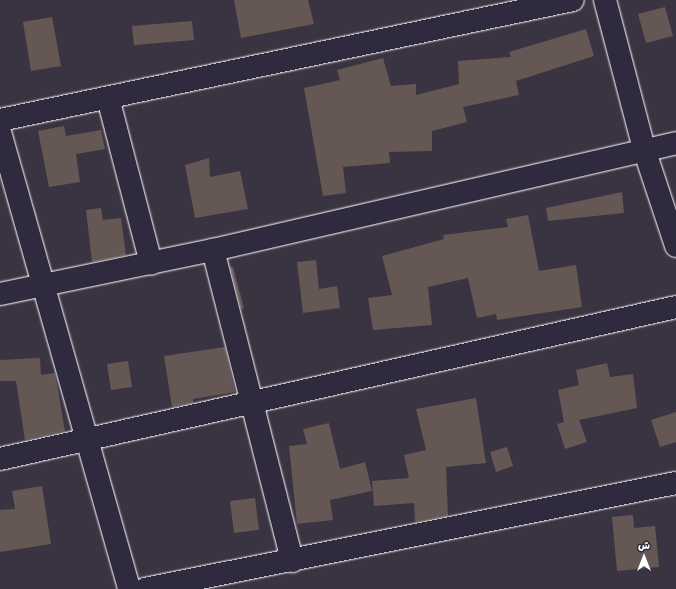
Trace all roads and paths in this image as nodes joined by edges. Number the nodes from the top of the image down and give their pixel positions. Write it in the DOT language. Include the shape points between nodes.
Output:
graph roads {
  1 [pos="573,0"];
  2 [pos="605,0"];
  3 [pos="108,98"];
  4 [pos="0,120"];
  5 [pos="0,132"];
  6 [pos="676,143"];
  7 [pos="644,150"];
  8 [pos="676,246"];
  9 [pos="213,250"];
  10 [pos="151,263"];
  11 [pos="45,284"];
  12 [pos="0,294"];
  13 [pos="676,307"];
  14 [pos="250,402"];
  15 [pos="86,439"];
  16 [pos="0,459"];
  17 [pos="676,483"];
  18 [pos="292,560"];
  19 [pos="129,589"];
  20 [pos="145,589"];
  1 -- 3 [label="street"];
  2 -- 7 [label="street"];
  3 -- 4 [label="street"];
  3 -- 10 [label="street"];
  5 -- 11 [label="street"];
  6 -- 7 [label="street"];
  7 -- 8 [label="street"];
  7 -- 9 [label="street"];
  9 -- 10 [label="street"];
  9 -- 14 [label="street"];
  10 -- 11 [label="street"];
  11 -- 12 [label="street"];
  11 -- 15 [label="street"];
  13 -- 14 [label="street"];
  14 -- 15 [label="street"];
  14 -- 18 [label="street"];
  15 -- 16 [label="street"];
  15 -- 19 [label="street"];
  17 -- 18 [label="street"];
  18 -- 20 [label="street"];
}
